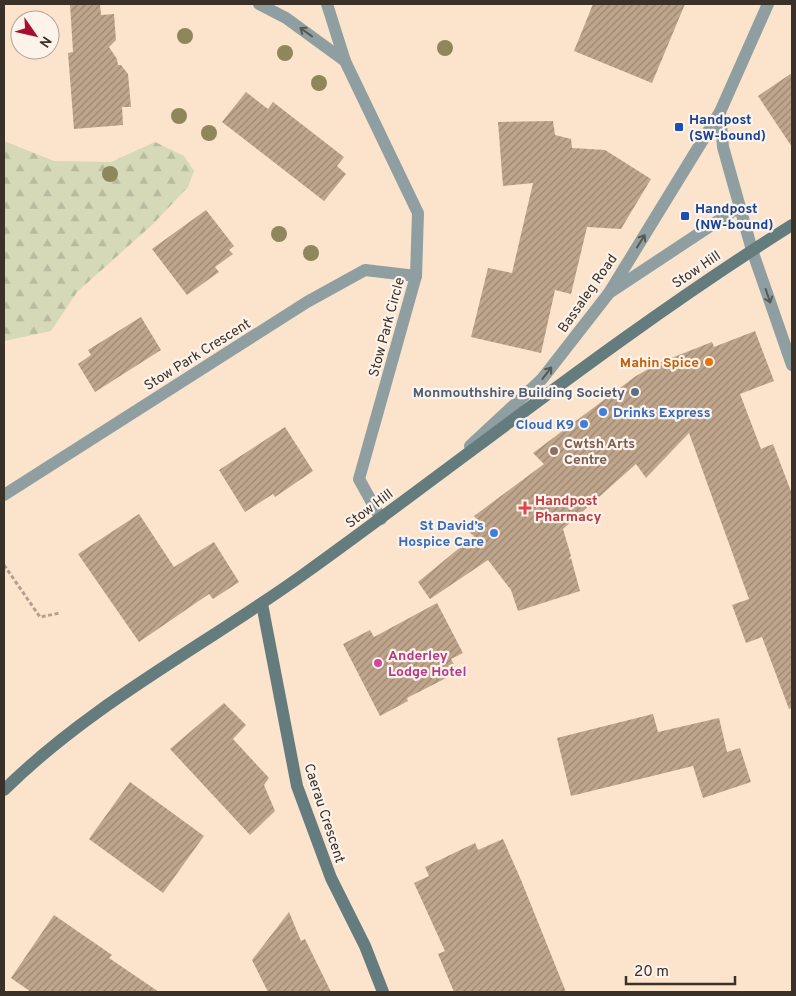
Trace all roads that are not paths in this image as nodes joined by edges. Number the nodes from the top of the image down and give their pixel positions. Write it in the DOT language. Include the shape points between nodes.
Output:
graph roads {
  1 [pos="259,4"];
  2 [pos="327,4"];
  3 [pos="768,4"];
  4 [pos="345,61"];
  5 [pos="720,112"];
  6 [pos="738,207"];
  7 [pos="792,225"];
  8 [pos="752,250"];
  9 [pos="416,276"];
  10 [pos="609,293"];
  11 [pos="792,365"];
  12 [pos="448,466"];
  13 [pos="4,495"];
  14 [pos="381,519"];
  15 [pos="262,604"];
  16 [pos="4,790"];
  17 [pos="383,992"];
  4 -- 1 [label="street, Stow Park Circle, one-way" via="286,18"];
  2 -- 4 [label="street, Stow Park Circle"];
  3 -- 5 [label="street, Bassaleg Road"];
  4 -- 9 [label="street, Stow Park Circle" via="418,213"];
  5 -- 6 [label="street, Bassaleg Road" via="723,146"];
  10 -- 5 [label="street, Bassaleg Road, one-way"];
  6 -- 8 [label="street, Bassaleg Road"];
  6 -- 10 [label="street"];
  7 -- 8 [label="main road, Stow Hill"];
  8 -- 11 [label="street, Bassaleg Road, one-way"];
  8 -- 12 [label="main road, Stow Hill"];
  9 -- 13 [label="street, Stow Park Crescent" via="365,270 307,302"];
  9 -- 14 [label="street, Stow Park Circle" via="359,479"];
  12 -- 10 [label="street, Bassaleg Road, one-way" via="542,379"];
  12 -- 14 [label="main road, Stow Hill"];
  14 -- 15 [label="main road, Stow Hill"];
  15 -- 16 [label="main road, Stow Hill" via="85,720 34,759"];
  15 -- 17 [label="main road, Caerau Crescent" via="297,786 331,878 365,946"];
}
